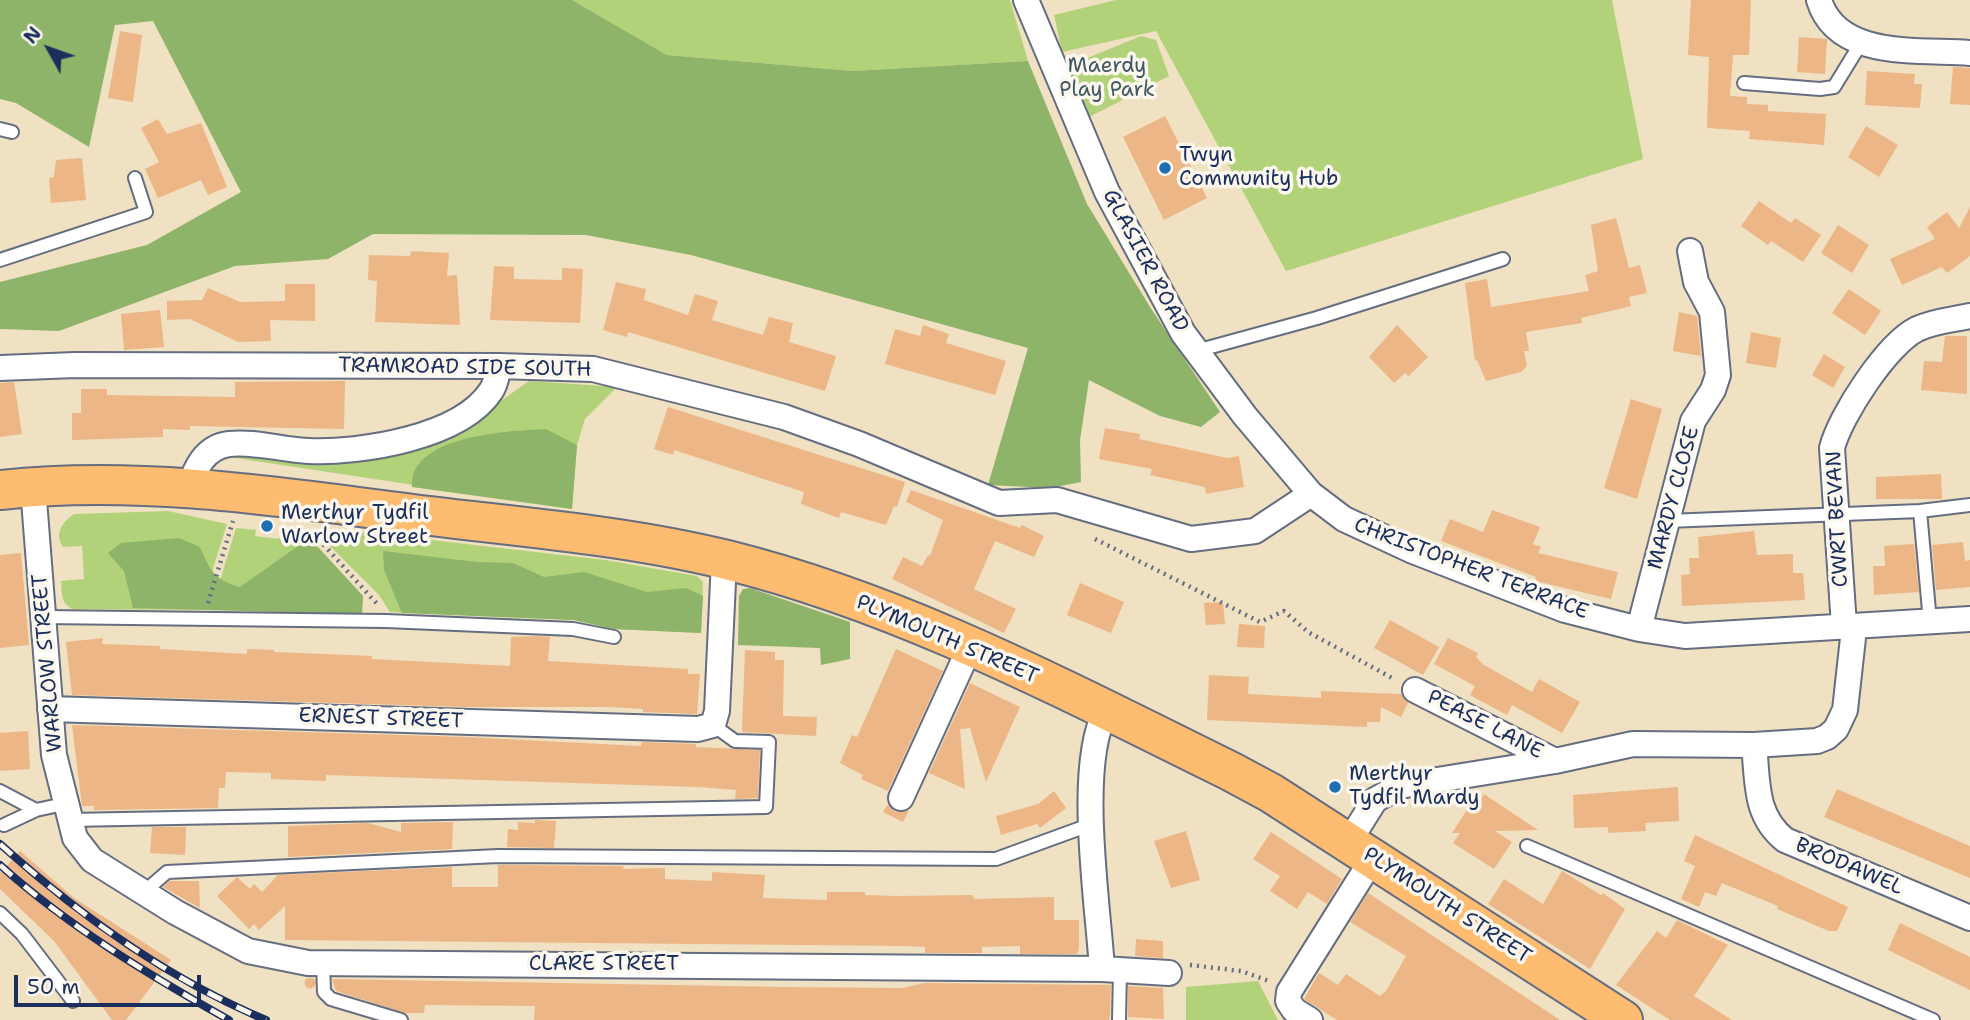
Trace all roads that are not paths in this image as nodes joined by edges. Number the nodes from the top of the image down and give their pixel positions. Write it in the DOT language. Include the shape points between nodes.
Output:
graph roads {
  1 [pos="1026,0"];
  2 [pos="1819,0"];
  3 [pos="1861,43"];
  4 [pos="1970,53"];
  5 [pos="1744,83"];
  6 [pos="135,178"];
  7 [pos="1690,251"];
  8 [pos="1503,259"];
  9 [pos="0,260"];
  10 [pos="1970,316"];
  11 [pos="1196,351"];
  12 [pos="499,366"];
  13 [pos="0,368"];
  14 [pos="16,488"];
  15 [pos="190,489"];
  16 [pos="1311,494"];
  17 [pos="1970,505"];
  18 [pos="1920,511"];
  19 [pos="1836,514"];
  20 [pos="1667,521"];
  21 [pos="724,559"];
  22 [pos="44,617"];
  23 [pos="1970,619"];
  24 [pos="1930,622"];
  25 [pos="1847,626"];
  26 [pos="1639,629"];
  27 [pos="614,637"];
  28 [pos="970,647"];
  29 [pos="1415,690"];
  30 [pos="50,709"];
  31 [pos="1106,711"];
  32 [pos="713,725"];
  33 [pos="1754,745"];
  34 [pos="1555,761"];
  35 [pos="0,791"];
  36 [pos="901,798"];
  37 [pos="36,810"];
  38 [pos="69,821"];
  39 [pos="1092,824"];
  40 [pos="4,825"];
  41 [pos="1527,846"];
  42 [pos="1361,850"];
  43 [pos="144,892"];
  44 [pos="0,913"];
  45 [pos="1970,918"];
  46 [pos="323,963"];
  47 [pos="1111,969"];
  48 [pos="1169,973"];
  49 [pos="73,1001"];
  50 [pos="401,1020"];
  51 [pos="1119,1020"];
  52 [pos="1310,1020"];
  53 [pos="1623,1020"];
  54 [pos="1933,1020"];
  1 -- 11 [label="street, GLASIER ROAD" via="1107,192"];
  2 -- 3 [label="street" via="1833,29"];
  3 -- 4 [label="street"];
  3 -- 5 [label="lane" via="1835,87"];
  6 -- 9 [label="lane" via="146,212"];
  7 -- 20 [label="street, MARDY CLOSE" via="1696,282 1712,312 1718,375 1693,421"];
  8 -- 11 [label="lane"];
  10 -- 19 [label="street, CWRT BEVAN" via="1913,331 1853,402 1832,448"];
  11 -- 16 [label="street, GLASIER ROAD"];
  12 -- 13 [label="street, TRAMROAD SIDE SOUTH"];
  12 -- 15 [label="street" via="492,391 473,410 432,430 368,448 310,451 228,444 207,453 195,469"];
  12 -- 16 [label="street, TRAMROAD SIDE SOUTH" via="593,369 679,389 797,422 999,503 1057,500 1191,539 1255,531"];
  14 -- 15 [label="main road, PLYMOUTH STREET"];
  14 -- 22 [label="street, WARLOW STREET"];
  15 -- 21 [label="main road, PLYMOUTH STREET" via="616,540"];
  16 -- 26 [label="street, CHRISTOPHER TERRACE" via="1343,519 1413,551 1565,610"];
  17 -- 18 [label="lane"];
  18 -- 19 [label="lane"];
  18 -- 24 [label="lane"];
  19 -- 20 [label="lane"];
  19 -- 25 [label="street, CWRT BEVAN"];
  20 -- 26 [label="street, MARDY CLOSE"];
  21 -- 28 [label="main road, PLYMOUTH STREET" via="880,608"];
  21 -- 32 [label="street"];
  22 -- 27 [label="lane" via="386,621 573,629"];
  22 -- 30 [label="street, WARLOW STREET"];
  23 -- 24 [label="street, CHRISTOPHER TERRACE"];
  24 -- 25 [label="street, CHRISTOPHER TERRACE"];
  25 -- 26 [label="street, CHRISTOPHER TERRACE" via="1685,636"];
  25 -- 33 [label="street, CWRT BEVAN" via="1853,638 1845,710 1836,729 1817,741"];
  28 -- 31 [label="main road, PLYMOUTH STREET"];
  28 -- 36 [label="street"];
  29 -- 34 [label="street, PEASE LANE"];
  30 -- 32 [label="street, ERNEST STREET" via="698,729"];
  30 -- 38 [label="street, WARLOW STREET"];
  31 -- 39 [label="street" via="1092,753"];
  31 -- 42 [label="main road, PLYMOUTH STREET" via="1271,793"];
  32 -- 38 [label="lane" via="735,741 769,742 766,807"];
  33 -- 34 [label="street, CWRT BEVAN" via="1633,744"];
  33 -- 45 [label="street, BRODAWEL" via="1761,810 1770,828 1786,840"];
  34 -- 42 [label="street, CWRT BEVAN" via="1386,792 1376,800"];
  35 -- 37 [label="lane"];
  37 -- 38 [label="lane"];
  37 -- 40 [label="lane"];
  38 -- 43 [label="street, CLARE STREET" via="92,860"];
  39 -- 43 [label="lane" via="996,859 484,856 167,872"];
  39 -- 47 [label="street"];
  41 -- 54 [label="lane"];
  42 -- 52 [label="street, CWRT BEVAN" via="1289,992 1294,1010"];
  42 -- 53 [label="main road, PLYMOUTH STREET"];
  43 -- 46 [label="street, CLARE STREET" via="248,951"];
  44 -- 49 [label="lane" via="22,934"];
  46 -- 47 [label="street, CLARE STREET"];
  46 -- 50 [label="lane" via="324,992 331,999"];
  47 -- 48 [label="street, CLARE STREET"];
  47 -- 51 [label="lane"];
}
